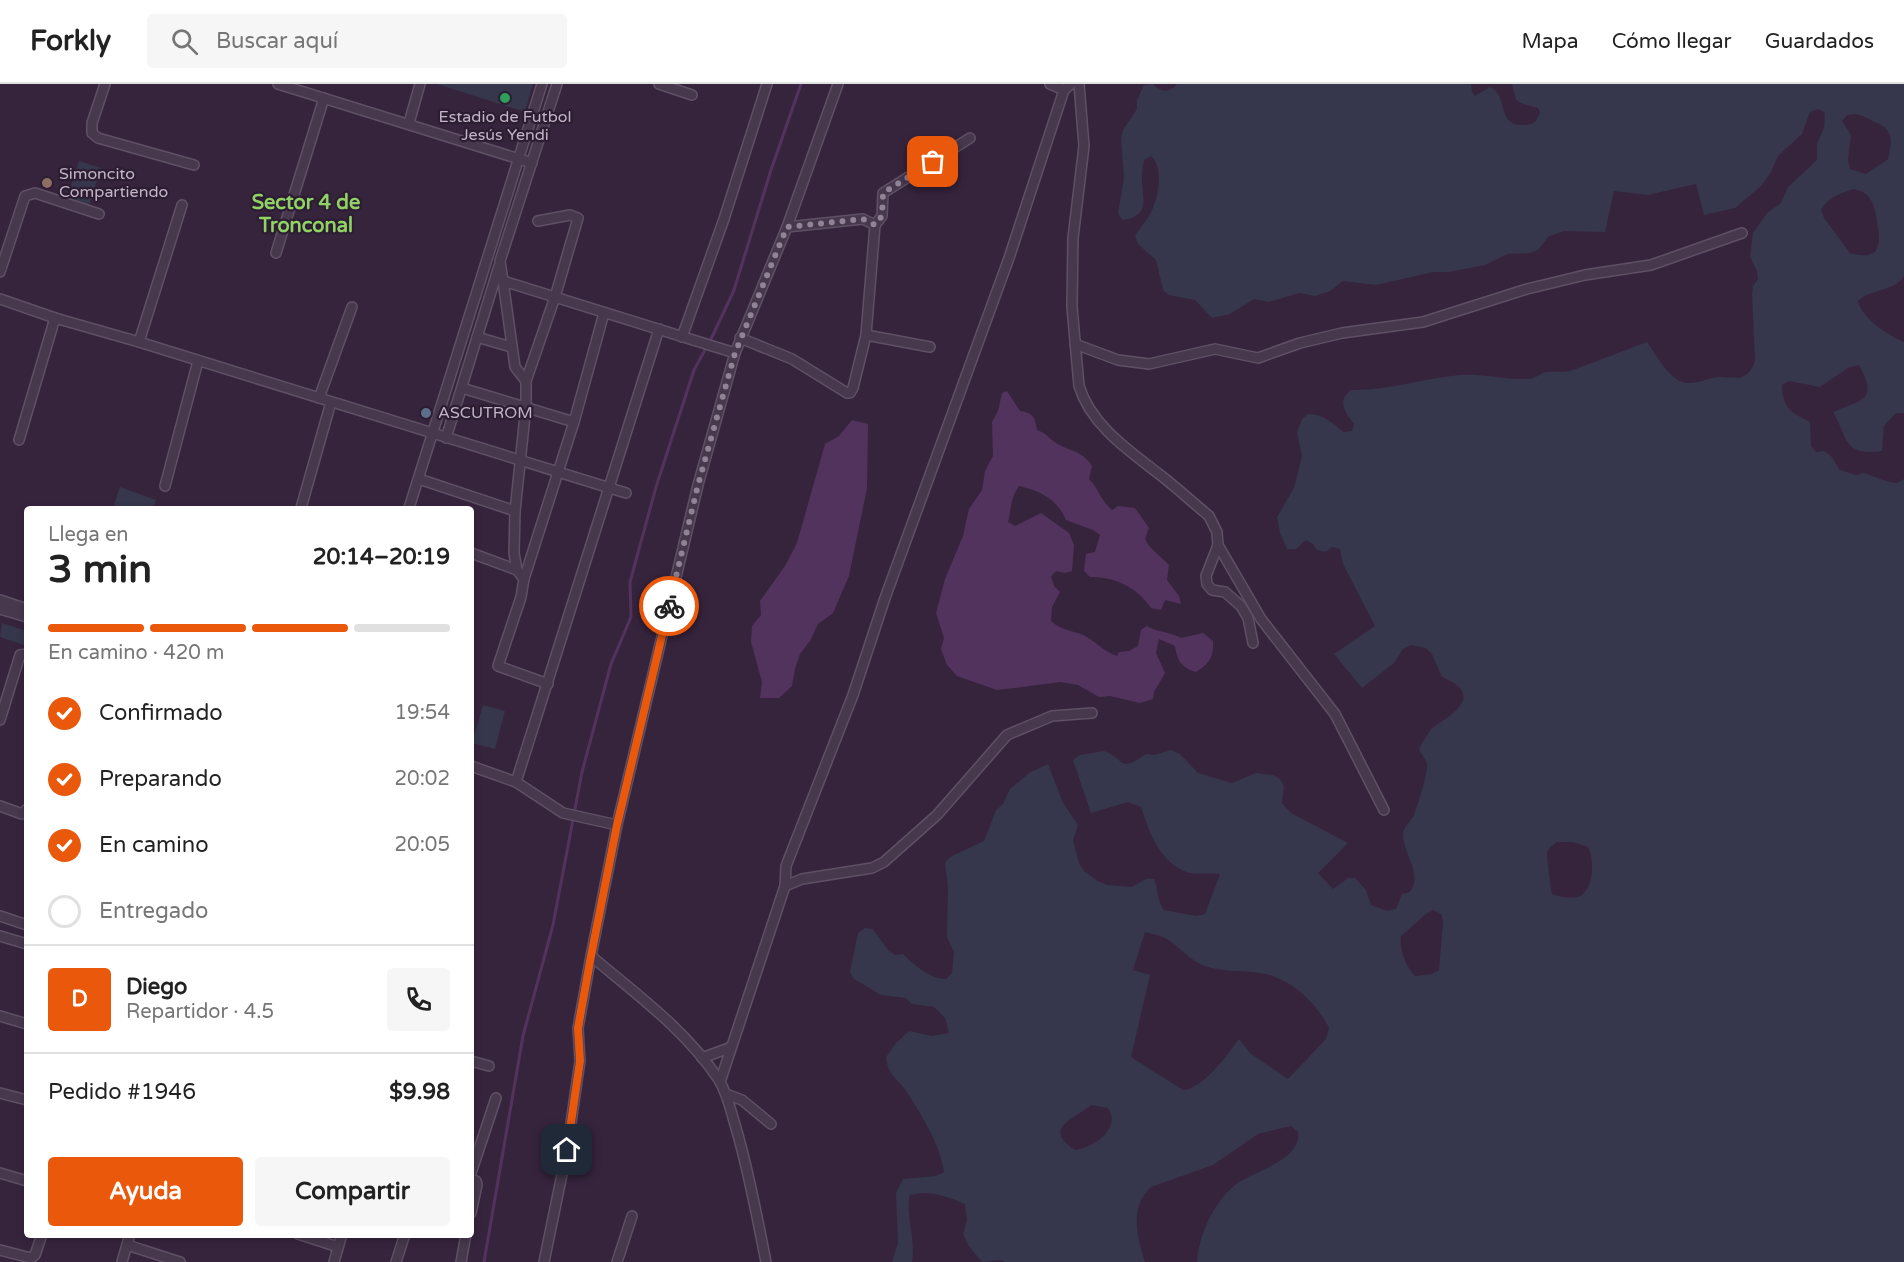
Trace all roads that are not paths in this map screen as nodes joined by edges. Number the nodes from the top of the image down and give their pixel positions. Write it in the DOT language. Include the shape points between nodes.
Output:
graph roads {
  1 [pos="105,84"];
  2 [pos="420,84"];
  3 [pos="542,84"];
  4 [pos="557,84"];
  5 [pos="659,84"];
  6 [pos="766,84"];
  7 [pos="838,84"];
  8 [pos="1050,84"];
  9 [pos="1079,84"];
  10 [pos="282,85"];
  11 [pos="1067,87"];
  12 [pos="692,94"];
  13 [pos="324,98"];
  14 [pos="409,123"];
  15 [pos="970,138"];
  16 [pos="518,159"];
  17 [pos="532,163"];
  18 [pos="194,165"];
  19 [pos="182,205"];
  20 [pos="99,214"];
  21 [pos="538,221"];
  22 [pos="875,225"];
  23 [pos="787,227"];
  24 [pos="1742,233"];
  25 [pos="276,253"];
  26 [pos="500,261"];
  27 [pos="0,272"];
  28 [pos="503,281"];
  29 [pos="555,297"];
  30 [pos="0,299"];
  31 [pos="352,307"];
  32 [pos="604,313"];
  33 [pos="55,318"];
  34 [pos="659,329"];
  35 [pos="866,335"];
  36 [pos="477,337"];
  37 [pos="686,338"];
  38 [pos="740,338"];
  39 [pos="139,342"];
  40 [pos="1075,344"];
  41 [pos="511,347"];
  42 [pos="930,347"];
  43 [pos="731,352"];
  44 [pos="198,362"];
  45 [pos="526,381"];
  46 [pos="462,388"];
  47 [pos="319,398"];
  48 [pos="331,402"];
  49 [pos="526,406"];
  50 [pos="574,422"];
  51 [pos="432,434"];
  52 [pos="446,438"];
  53 [pos="19,440"];
  54 [pos="521,461"];
  55 [pos="558,472"];
  56 [pos="419,479"];
  57 [pos="165,486"];
  58 [pos="608,488"];
  59 [pos="626,493"];
  60 [pos="302,506"];
  61 [pos="411,506"];
  62 [pos="515,512"];
  63 [pos="1218,545"];
  64 [pos="474,554"];
  65 [pos="517,570"];
  66 [pos="524,579"];
  67 [pos="0,600"];
  68 [pos="24,608"];
  69 [pos="0,609"];
  70 [pos="24,616"];
  71 [pos="1253,643"];
  72 [pos="24,654"];
  73 [pos="548,684"];
  74 [pos="1092,713"];
  75 [pos="0,720"];
  76 [pos="474,767"];
  77 [pos="516,782"];
  78 [pos="0,806"];
  79 [pos="1384,810"];
  80 [pos="24,812"];
  81 [pos="617,825"];
  82 [pos="785,886"];
  83 [pos="0,916"];
  84 [pos="24,924"];
  85 [pos="0,936"];
  86 [pos="24,943"];
  87 [pos="591,956"];
  88 [pos="0,1016"];
  89 [pos="24,1023"];
  90 [pos="729,1048"];
  91 [pos="702,1058"];
  92 [pos="474,1062"];
  93 [pos="489,1066"];
  94 [pos="720,1082"];
  95 [pos="0,1093"];
  96 [pos="726,1094"];
  97 [pos="496,1098"];
  98 [pos="24,1099"];
  99 [pos="771,1124"];
  100 [pos="474,1164"];
  101 [pos="0,1173"];
  102 [pos="24,1180"];
  103 [pos="474,1180"];
  104 [pos="474,1199"];
  105 [pos="632,1216"];
  106 [pos="41,1238"];
  107 [pos="129,1238"];
  108 [pos="310,1238"];
  109 [pos="341,1238"];
  110 [pos="404,1238"];
  111 [pos="465,1238"];
  112 [pos="127,1245"];
  113 [pos="338,1247"];
  114 [pos="0,1250"];
  115 [pos="122,1262"];
  116 [pos="180,1262"];
  117 [pos="333,1262"];
  118 [pos="396,1262"];
  119 [pos="461,1262"];
  120 [pos="544,1262"];
  121 [pos="617,1262"];
  122 [pos="766,1262"];
  1 -- 18 [label="street" via="92,133"];
  2 -- 14 [label="street"];
  3 -- 16 [label="street"];
  4 -- 17 [label="street"];
  5 -- 12 [label="street"];
  6 -- 37 [label="street"];
  7 -- 23 [label="street"];
  8 -- 11 [label="street"];
  9 -- 40 [label="street" via="1084,146 1073,238"];
  10 -- 13 [label="street"];
  11 -- 82 [label="street" via="853,695 786,866"];
  13 -- 14 [label="street"];
  13 -- 25 [label="street"];
  14 -- 16 [label="street"];
  15 -- 22 [label="street" via="883,193 882,216"];
  16 -- 17 [label="street"];
  16 -- 51 [label="street"];
  17 -- 26 [label="street"];
  19 -- 39 [label="street"];
  20 -- 27 [label="street" via="35,193 25,196"];
  21 -- 29 [label="street" via="570,215 578,218"];
  22 -- 23 [label="street" via="863,219"];
  22 -- 35 [label="street"];
  23 -- 38 [label="street"];
  24 -- 40 [label="street" via="1651,265 1586,275 1423,322 1342,333 1258,358 1215,349 1149,364 1118,360"];
  26 -- 28 [label="street"];
  26 -- 36 [label="street"];
  28 -- 29 [label="street"];
  28 -- 41 [label="street"];
  29 -- 32 [label="street"];
  29 -- 45 [label="street"];
  30 -- 33 [label="street"];
  31 -- 47 [label="street"];
  32 -- 34 [label="street"];
  32 -- 50 [label="street"];
  33 -- 39 [label="street"];
  33 -- 53 [label="street"];
  34 -- 37 [label="street"];
  34 -- 58 [label="street"];
  35 -- 38 [label="street" via="850,393 792,359"];
  35 -- 42 [label="street"];
  36 -- 41 [label="street"];
  36 -- 46 [label="street"];
  37 -- 43 [label="street"];
  38 -- 43 [label="street"];
  39 -- 44 [label="street"];
  40 -- 63 [label="street" via="1078,386 1091,410 1121,445 1209,516"];
  41 -- 45 [label="street" via="515,367"];
  43 -- 81 [label="street"];
  44 -- 47 [label="street"];
  44 -- 57 [label="street"];
  45 -- 49 [label="street"];
  46 -- 49 [label="street"];
  46 -- 52 [label="street"];
  47 -- 48 [label="street"];
  48 -- 51 [label="street"];
  48 -- 60 [label="street"];
  49 -- 50 [label="street"];
  49 -- 54 [label="street"];
  50 -- 55 [label="street"];
  51 -- 52 [label="street"];
  51 -- 56 [label="street"];
  52 -- 54 [label="street"];
  54 -- 55 [label="street"];
  54 -- 62 [label="street"];
  55 -- 58 [label="street"];
  55 -- 66 [label="street"];
  56 -- 61 [label="street"];
  56 -- 62 [label="street"];
  58 -- 59 [label="street"];
  58 -- 73 [label="street"];
  62 -- 65 [label="street"];
  63 -- 71 [label="street" via="1206,576 1207,584 1241,606"];
  63 -- 79 [label="street" via="1262,619 1335,714"];
  64 -- 65 [label="street"];
  65 -- 66 [label="street"];
  66 -- 73 [label="street" via="498,666"];
  67 -- 68 [label="street"];
  69 -- 70 [label="street"];
  72 -- 75 [label="street" via="20,655"];
  73 -- 77 [label="street"];
  74 -- 82 [label="street" via="1052,716 1007,735 937,815 884,862 872,868 802,879"];
  76 -- 77 [label="street"];
  77 -- 81 [label="street" via="563,813"];
  78 -- 80 [label="street"];
  81 -- 87 [label="street"];
  82 -- 90 [label="street"];
  83 -- 84 [label="street"];
  85 -- 86 [label="street"];
  87 -- 91 [label="street" via="670,1022"];
  87 -- 120 [label="street" via="578,1028 580,1061 567,1150"];
  88 -- 89 [label="street"];
  90 -- 91 [label="street"];
  90 -- 94 [label="street"];
  91 -- 94 [label="street"];
  92 -- 93 [label="street"];
  94 -- 96 [label="street"];
  95 -- 98 [label="street"];
  96 -- 99 [label="street" via="742,1100"];
  96 -- 122 [label="street" via="749,1172"];
  97 -- 100 [label="street"];
  101 -- 102 [label="street"];
  103 -- 104 [label="street"];
  105 -- 121 [label="street"];
  106 -- 114 [label="street" via="31,1258"];
  107 -- 112 [label="street"];
  108 -- 113 [label="street"];
  109 -- 113 [label="street"];
  110 -- 118 [label="street"];
  111 -- 119 [label="street"];
  112 -- 115 [label="street"];
  112 -- 116 [label="street"];
  113 -- 117 [label="street"];
}
